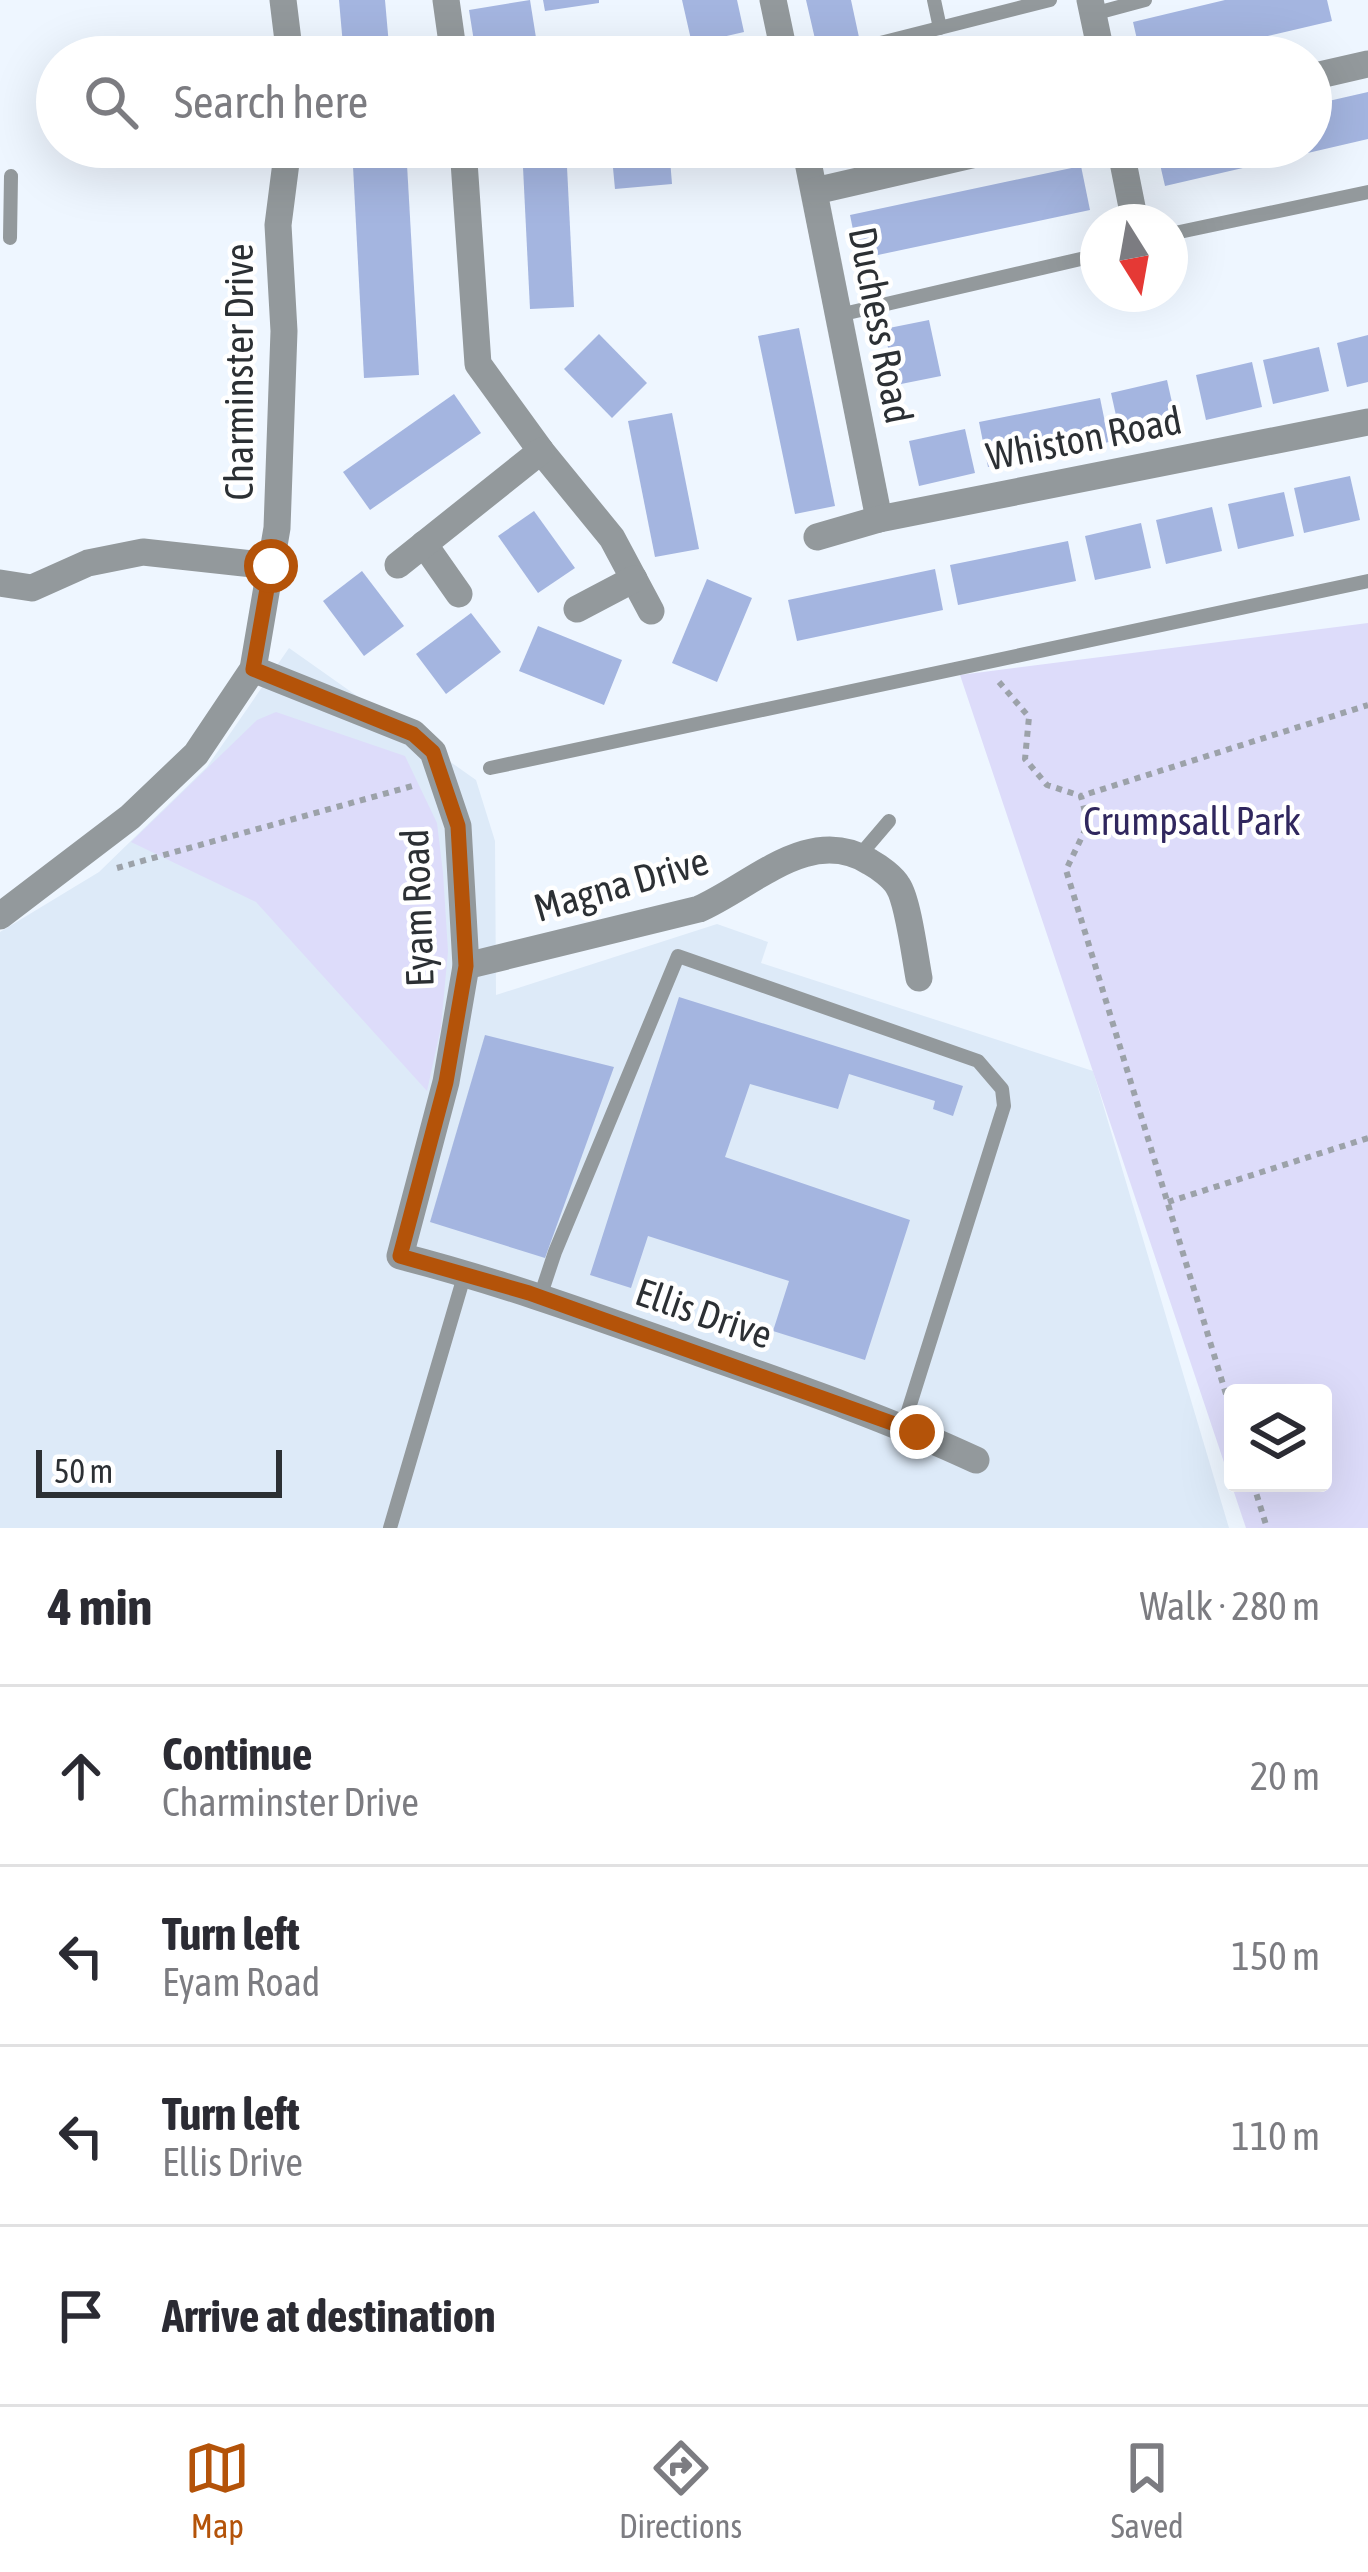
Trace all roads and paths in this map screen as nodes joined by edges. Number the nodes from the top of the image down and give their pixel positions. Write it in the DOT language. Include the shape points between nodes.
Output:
graph roads {
  1 [pos="283,0"];
  2 [pos="446,0"];
  3 [pos="772,0"];
  4 [pos="934,0"];
  5 [pos="1050,0"];
  6 [pos="1145,0"];
  7 [pos="1092,7"];
  8 [pos="940,28"];
  9 [pos="287,36"];
  10 [pos="451,36"];
  11 [pos="780,36"];
  12 [pos="908,36"];
  13 [pos="1368,64"];
  14 [pos="1332,72"];
  15 [pos="285,168"];
  16 [pos="464,168"];
  17 [pos="810,168"];
  18 [pos="915,168"];
  19 [pos="1124,168"];
  20 [pos="11,176"];
  21 [pos="815,191"];
  22 [pos="1368,192"];
  23 [pos="5,200"];
  24 [pos="1131,204"];
  25 [pos="1188,230"];
  26 [pos="10,238"];
  27 [pos="1080,259"];
  28 [pos="839,315"];
  29 [pos="1368,422"];
  30 [pos="541,451"];
  31 [pos="878,519"];
  32 [pos="817,537"];
  33 [pos="424,544"];
  34 [pos="398,565"];
  35 [pos="271,566"];
  36 [pos="634,579"];
  37 [pos="1368,581"];
  38 [pos="0,583"];
  39 [pos="459,594"];
  40 [pos="577,609"];
  41 [pos="651,611"];
  42 [pos="982,662"];
  43 [pos="253,669"];
  44 [pos="1368,705"];
  45 [pos="490,768"];
  46 [pos="415,785"];
  47 [pos="1081,796"];
  48 [pos="890,820"];
  49 [pos="860,855"];
  50 [pos="59,870"];
  51 [pos="0,916"];
  52 [pos="466,966"];
  53 [pos="919,978"];
  54 [pos="1368,1138"];
  55 [pos="1168,1202"];
  56 [pos="400,1256"];
  57 [pos="465,1273"];
  58 [pos="540,1297"];
  59 [pos="1224,1387"];
  60 [pos="903,1427"];
  61 [pos="976,1460"];
  62 [pos="1256,1492"];
  63 [pos="390,1528"];
  64 [pos="1267,1528"];
  1 -- 9 [label="street"];
  2 -- 10 [label="street"];
  3 -- 11 [label="street"];
  4 -- 8 [label="lane"];
  5 -- 8 [label="lane"];
  6 -- 7 [label="lane"];
  8 -- 12 [label="lane"];
  13 -- 14 [label="street"];
  15 -- 35 [label="street, Charminster Drive"];
  16 -- 30 [label="street" via="478,364"];
  17 -- 21 [label="street, Duchess Road"];
  18 -- 21 [label="street"];
  19 -- 24 [label="street"];
  20 -- 23 [label="lane"];
  21 -- 28 [label="street, Duchess Road"];
  22 -- 25 [label="lane"];
  23 -- 26 [label="lane"];
  27 -- 28 [label="lane"];
  28 -- 31 [label="street, Duchess Road"];
  29 -- 31 [label="street, Whiston Road"];
  30 -- 33 [label="street"];
  30 -- 36 [label="street" via="612,538"];
  31 -- 32 [label="street, Whiston Road"];
  33 -- 34 [label="street"];
  33 -- 39 [label="street"];
  35 -- 38 [label="street" via="142,552 88,563 32,588"];
  35 -- 43 [label="street, Charminster Drive"];
  36 -- 40 [label="street"];
  36 -- 41 [label="street"];
  37 -- 42 [label="lane"];
  42 -- 45 [label="lane"];
  42 -- 47 [label="path" via="1029,717 1025,759 1047,785"];
  43 -- 50 [label="street" via="196,754"];
  43 -- 52 [label="street, Eyam Road" via="413,734 433,752 458,826"];
  44 -- 47 [label="path"];
  46 -- 50 [label="path" via="99,872"];
  47 -- 55 [label="path" via="1088,824 1066,870"];
  48 -- 49 [label="lane"];
  49 -- 52 [label="street, Magna Drive" via="829,848 797,855 699,909"];
  49 -- 53 [label="street" via="899,886"];
  50 -- 51 [label="street"];
  52 -- 56 [label="street, Eyam Road" via="446,1082"];
  54 -- 55 [label="path"];
  55 -- 59 [label="path"];
  56 -- 57 [label="street, Ellis Drive"];
  57 -- 58 [label="street, Ellis Drive"];
  57 -- 63 [label="lane"];
  58 -- 60 [label="street, Ellis Drive"];
  58 -- 60 [label="lane" via="678,956 978,1061 1004,1106"];
  60 -- 61 [label="street, Ellis Drive"];
  62 -- 64 [label="path"];
}
